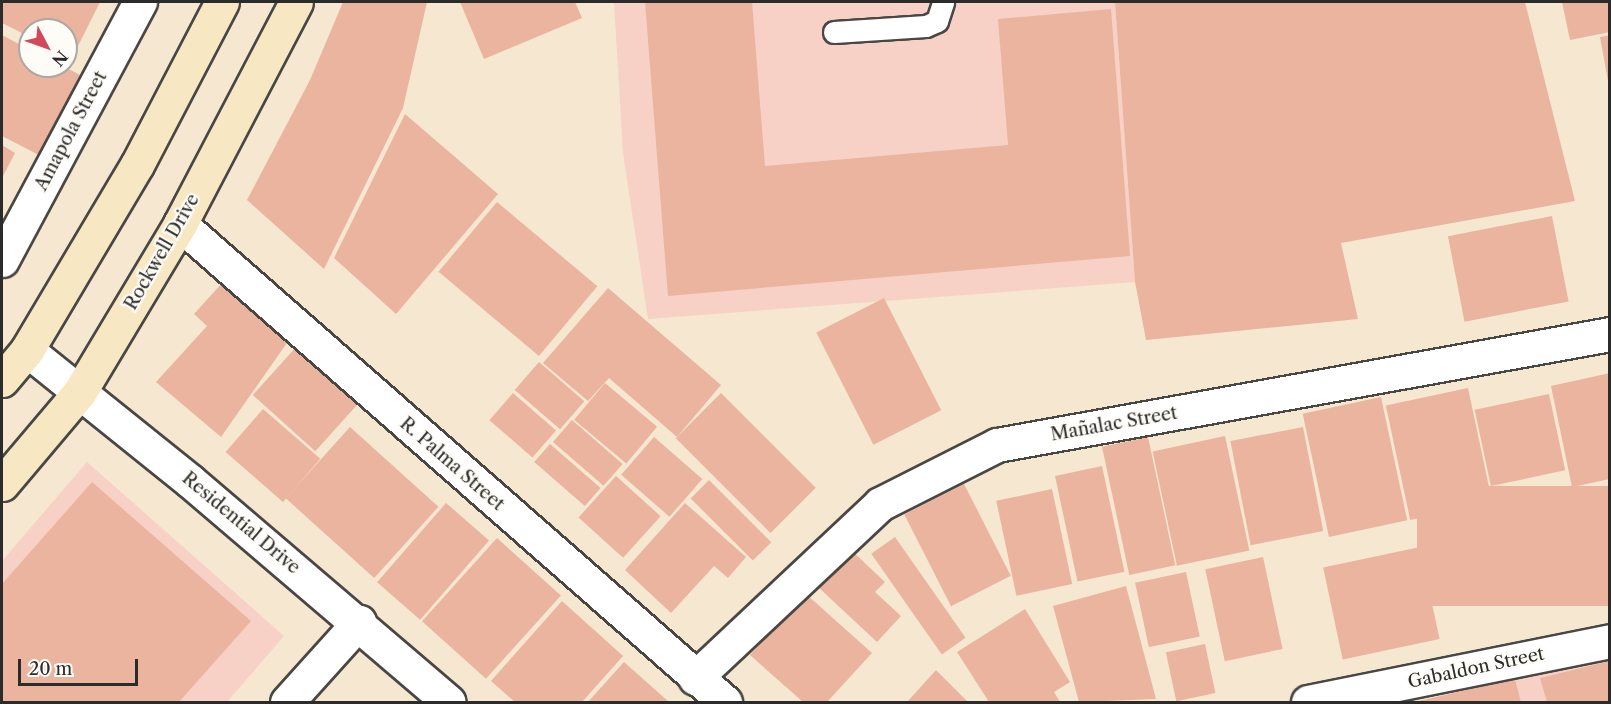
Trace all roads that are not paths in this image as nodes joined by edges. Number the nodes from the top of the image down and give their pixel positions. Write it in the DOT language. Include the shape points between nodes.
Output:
graph roads {
  1 [pos="140,2"];
  2 [pos="222,2"];
  3 [pos="296,2"];
  4 [pos="943,2"];
  5 [pos="834,32"];
  6 [pos="180,224"];
  7 [pos="2,260"];
  8 [pos="1610,334"];
  9 [pos="27,350"];
  10 [pos="2,380"];
  11 [pos="79,393"];
  12 [pos="2,484"];
  13 [pos="358,622"];
  14 [pos="1610,641"];
  15 [pos="695,678"];
  16 [pos="287,702"];
  17 [pos="449,702"];
  18 [pos="725,702"];
  19 [pos="1308,702"];
  1 -- 7 [label="street, Amapola Street"];
  2 -- 9 [label="main road" via="137,165"];
  3 -- 6 [label="main road, Rockwell Drive"];
  4 -- 5 [label="lane" via="937,21 926,26"];
  6 -- 11 [label="main road, Rockwell Drive"];
  6 -- 15 [label="street, R. Palma Street"];
  8 -- 15 [label="street, Mañalac Street" via="997,445 880,504"];
  9 -- 10 [label="main road"];
  9 -- 11 [label="street, Residential Drive"];
  11 -- 12 [label="main road, Rockwell Drive"];
  11 -- 13 [label="street, Residential Drive"];
  13 -- 16 [label="street"];
  13 -- 17 [label="street, Residential Drive"];
  14 -- 19 [label="street, Gabaldon Street"];
  15 -- 18 [label="street, R. Palma Street"];
}
